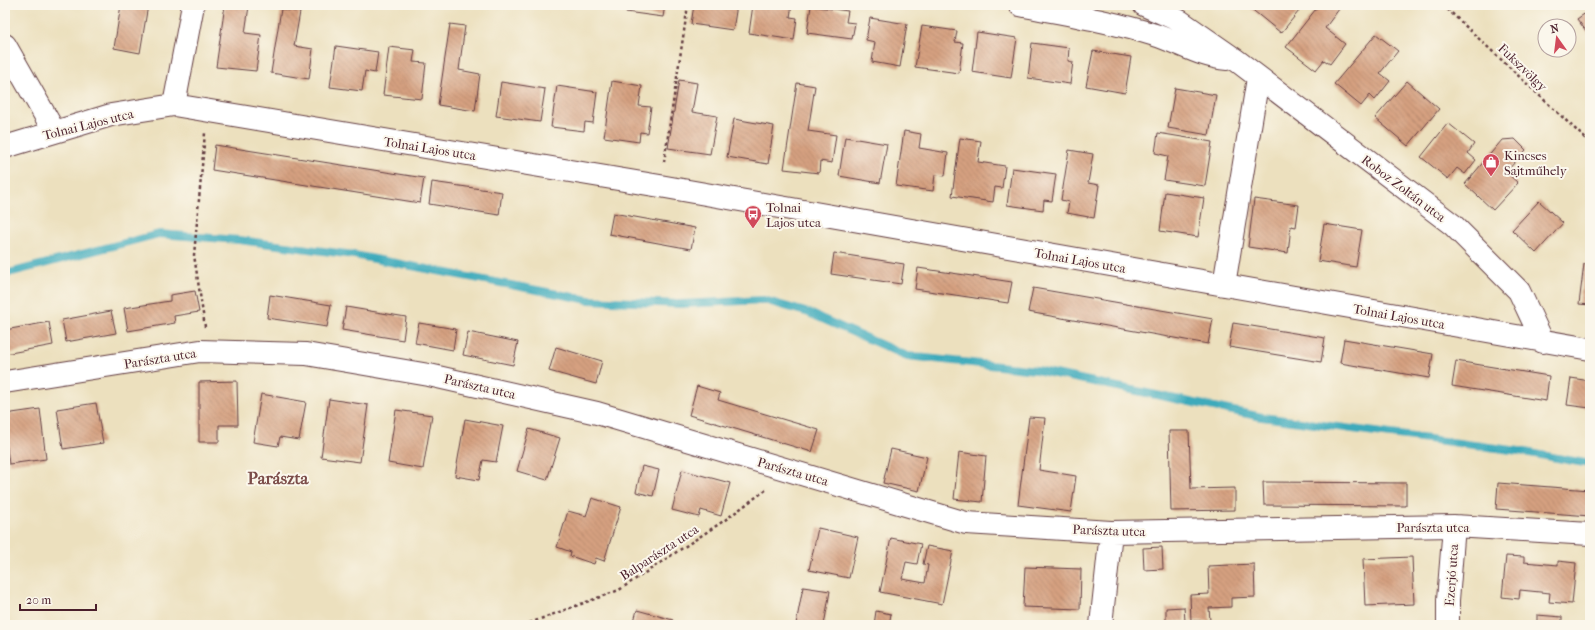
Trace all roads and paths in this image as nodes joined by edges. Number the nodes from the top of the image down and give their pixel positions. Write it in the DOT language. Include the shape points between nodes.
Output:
graph roads {
  1 [pos="193,5"];
  2 [pos="688,5"];
  3 [pos="1020,5"];
  4 [pos="1144,5"];
  5 [pos="1443,5"];
  6 [pos="5,45"];
  7 [pos="1236,60"];
  8 [pos="1258,78"];
  9 [pos="174,105"];
  10 [pos="207,111"];
  11 [pos="54,131"];
  12 [pos="1590,143"];
  13 [pos="5,147"];
  14 [pos="660,186"];
  15 [pos="1224,285"];
  16 [pos="1543,342"];
  17 [pos="1590,350"];
  18 [pos="208,351"];
  19 [pos="5,382"];
  20 [pos="792,471"];
  21 [pos="1454,526"];
  22 [pos="1112,532"];
  23 [pos="1590,534"];
  24 [pos="524,625"];
  25 [pos="1101,625"];
  26 [pos="1448,625"];
  1 -- 9 [label="street"];
  2 -- 14 [label="path"];
  3 -- 7 [label="street" via="1112,24 1155,35 1211,58"];
  4 -- 7 [label="street, Roboz Zoltán utca" via="1180,21"];
  5 -- 12 [label="path, Fukszvölgy"];
  6 -- 11 [label="street"];
  7 -- 8 [label="street, Roboz Zoltán utca"];
  8 -- 15 [label="street"];
  8 -- 16 [label="street, Roboz Zoltán utca" via="1453,226 1519,290"];
  9 -- 10 [label="street, Tolnai Lajos utca"];
  9 -- 11 [label="street, Tolnai Lajos utca" via="111,115"];
  10 -- 14 [label="street, Tolnai Lajos utca"];
  10 -- 18 [label="path" via="194,255"];
  11 -- 13 [label="street, Tolnai Lajos utca"];
  14 -- 15 [label="street, Tolnai Lajos utca"];
  15 -- 16 [label="street, Tolnai Lajos utca"];
  16 -- 17 [label="street, Tolnai Lajos utca"];
  18 -- 19 [label="street, Parászta utca"];
  18 -- 20 [label="street, Parászta utca" via="306,354 429,375 597,413"];
  20 -- 22 [label="street, Parászta utca" via="966,522"];
  20 -- 24 [label="path, Balparászta utca" via="725,520 619,590"];
  21 -- 22 [label="street, Parászta utca"];
  21 -- 23 [label="street, Parászta utca"];
  21 -- 26 [label="street, Ezerjó utca"];
  22 -- 25 [label="street"];
}
